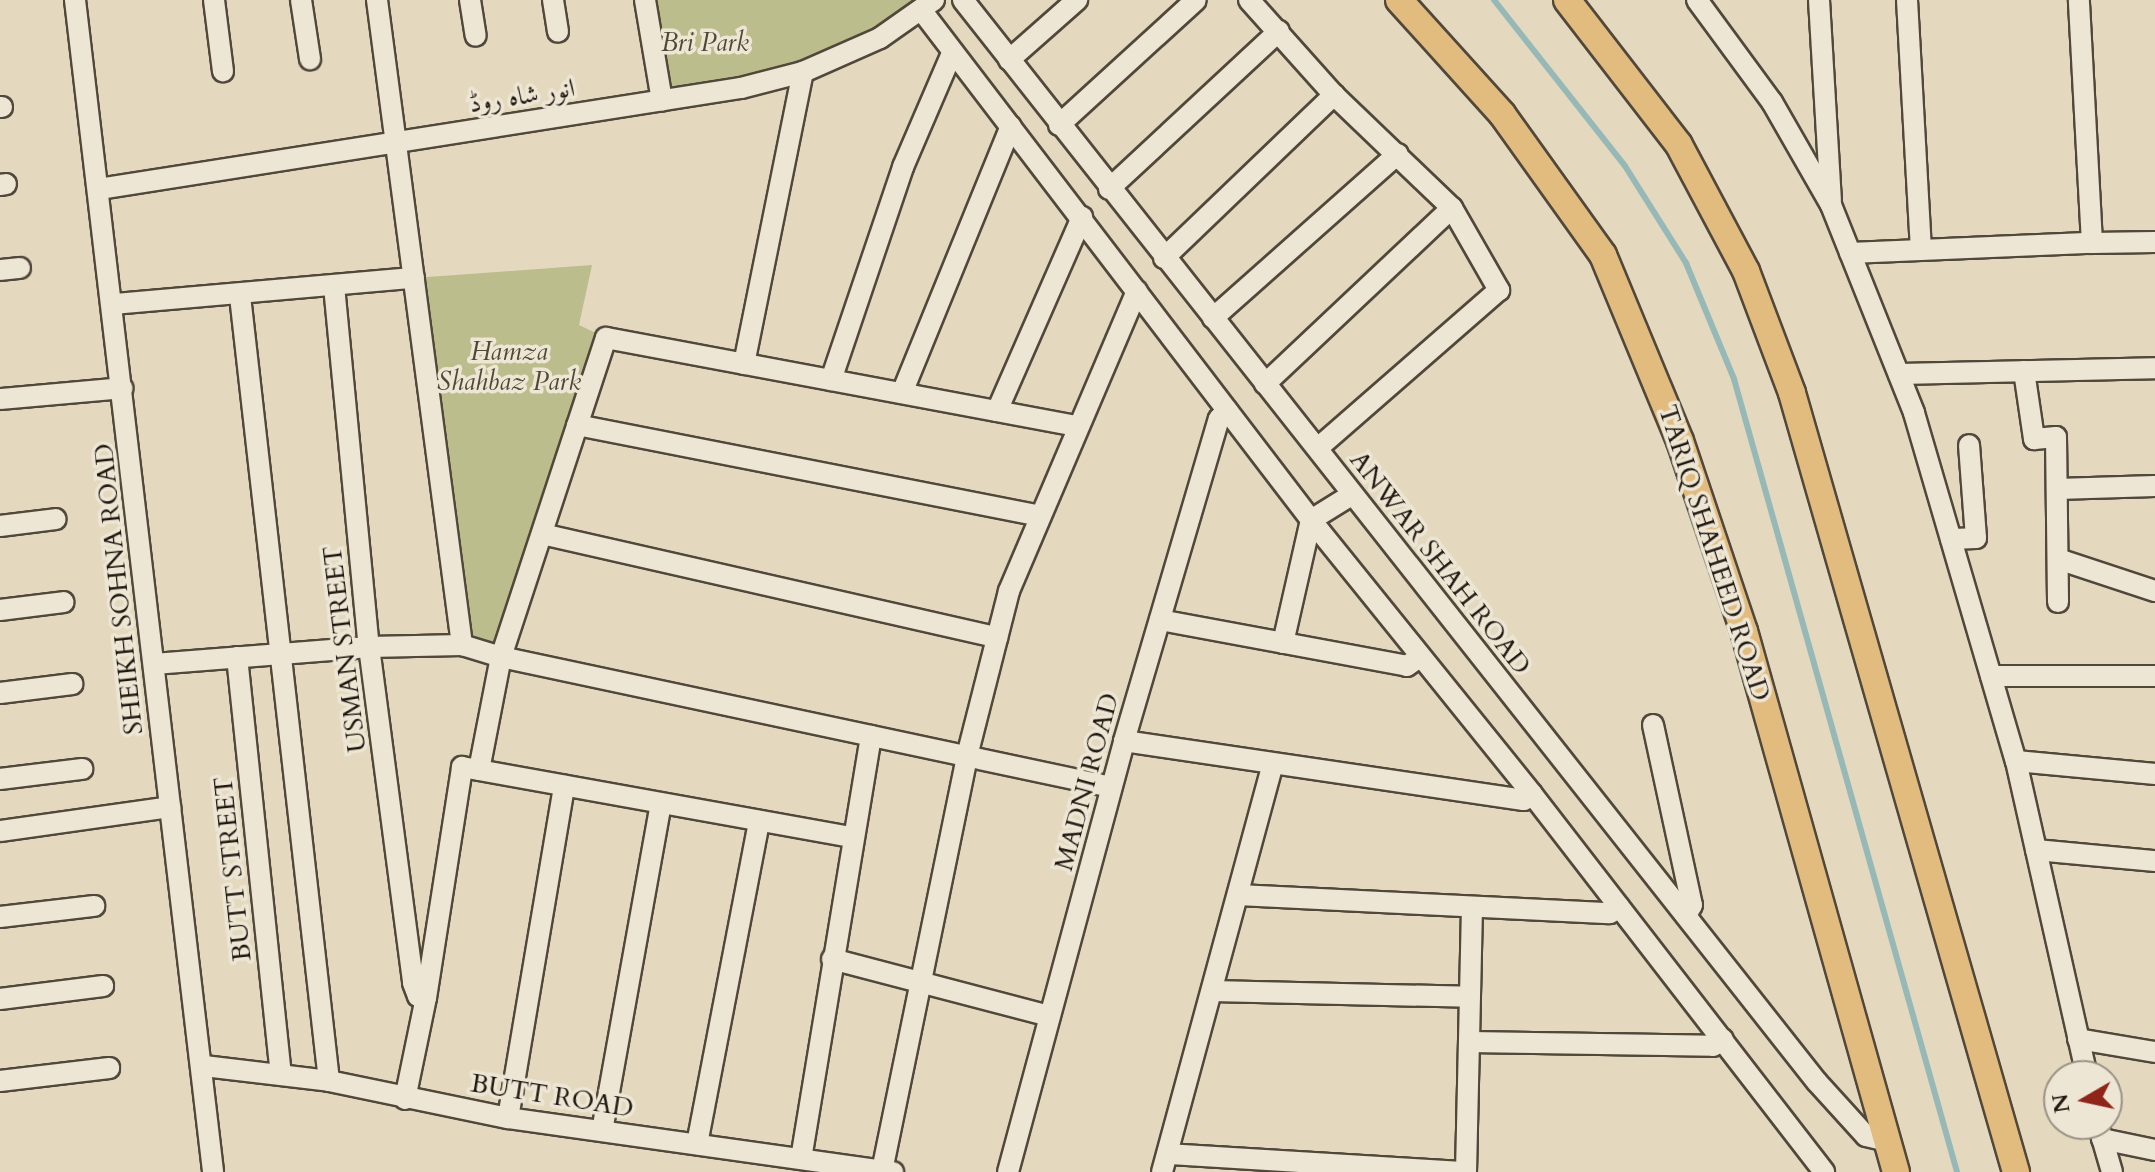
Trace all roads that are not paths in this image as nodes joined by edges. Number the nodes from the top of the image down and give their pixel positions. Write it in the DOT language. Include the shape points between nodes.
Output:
graph roads {
  1 [pos="75,0"];
  2 [pos="214,0"];
  3 [pos="301,0"];
  4 [pos="377,0"];
  5 [pos="470,0"];
  6 [pos="553,0"];
  7 [pos="645,0"];
  8 [pos="963,0"];
  9 [pos="1077,0"];
  10 [pos="1196,0"];
  11 [pos="1249,0"];
  12 [pos="1399,0"];
  13 [pos="1567,0"];
  14 [pos="1697,0"];
  15 [pos="1819,0"];
  16 [pos="1907,0"];
  17 [pos="2079,0"];
  18 [pos="928,6"];
  19 [pos="1279,31"];
  20 [pos="558,32"];
  21 [pos="476,36"];
  22 [pos="952,53"];
  23 [pos="310,59"];
  24 [pos="1009,60"];
  25 [pos="223,71"];
  26 [pos="803,72"];
  27 [pos="1334,95"];
  28 [pos="662,101"];
  29 [pos="1059,125"];
  30 [pos="1011,126"];
  31 [pos="397,142"];
  32 [pos="1398,154"];
  33 [pos="99,189"];
  34 [pos="1109,189"];
  35 [pos="1831,205"];
  36 [pos="1452,208"];
  37 [pos="1082,217"];
  38 [pos="2155,242"];
  39 [pos="2092,243"];
  40 [pos="1921,250"];
  41 [pos="1850,253"];
  42 [pos="1164,258"];
  43 [pos="414,278"];
  44 [pos="334,286"];
  45 [pos="1137,291"];
  46 [pos="240,296"];
  47 [pos="114,304"];
  48 [pos="1213,318"];
  49 [pos="744,364"];
  50 [pos="2155,368"];
  51 [pos="2024,371"];
  52 [pos="1899,374"];
  53 [pos="831,380"];
  54 [pos="1265,384"];
  55 [pos="123,388"];
  56 [pos="902,393"];
  57 [pos="0,399"];
  58 [pos="1227,410"];
  59 [pos="997,411"];
  60 [pos="577,425"];
  61 [pos="1076,426"];
  62 [pos="1969,445"];
  63 [pos="1318,448"];
  64 [pos="2155,486"];
  65 [pos="2057,489"];
  66 [pos="1353,494"];
  67 [pos="1040,516"];
  68 [pos="56,519"];
  69 [pos="1311,520"];
  70 [pos="0,526"];
  71 [pos="542,534"];
  72 [pos="1951,539"];
  73 [pos="2058,559"];
  74 [pos="2155,591"];
  75 [pos="64,602"];
  76 [pos="2058,602"];
  77 [pos="0,610"];
  78 [pos="1160,620"];
  79 [pos="997,637"];
  80 [pos="1283,643"];
  81 [pos="462,645"];
  82 [pos="369,647"];
  83 [pos="278,654"];
  84 [pos="237,657"];
  85 [pos="501,657"];
  86 [pos="1418,658"];
  87 [pos="154,664"];
  88 [pos="1991,676"];
  89 [pos="2155,676"];
  90 [pos="72,684"];
  91 [pos="0,693"];
  92 [pos="1653,725"];
  93 [pos="871,736"];
  94 [pos="1124,741"];
  95 [pos="967,756"];
  96 [pos="2016,761"];
  97 [pos="1272,766"];
  98 [pos="82,769"];
  99 [pos="479,770"];
  100 [pos="2155,774"];
  101 [pos="0,779"];
  102 [pos="564,786"];
  103 [pos="1111,787"];
  104 [pos="1532,794"];
  105 [pos="661,803"];
  106 [pos="170,807"];
  107 [pos="759,821"];
  108 [pos="0,831"];
  109 [pos="851,837"];
  110 [pos="2036,850"];
  111 [pos="2155,861"];
  112 [pos="1238,895"];
  113 [pos="94,906"];
  114 [pos="1619,906"];
  115 [pos="1472,909"];
  116 [pos="1686,915"];
  117 [pos="0,917"];
  118 [pos="832,959"];
  119 [pos="920,982"];
  120 [pos="103,986"];
  121 [pos="1212,991"];
  122 [pos="1470,997"];
  123 [pos="426,998"];
  124 [pos="0,999"];
  125 [pos="1050,1016"];
  126 [pos="1723,1039"];
  127 [pos="2078,1039"];
  128 [pos="1469,1042"];
  129 [pos="2155,1052"];
  130 [pos="2083,1060"];
  131 [pos="204,1066"];
  132 [pos="109,1068"];
  133 [pos="281,1075"];
  134 [pos="0,1081"];
  135 [pos="329,1081"];
  136 [pos="405,1099"];
  137 [pos="508,1118"];
  138 [pos="602,1131"];
  139 [pos="2123,1139"];
  140 [pos="2103,1140"];
  141 [pos="1888,1141"];
  142 [pos="697,1144"];
  143 [pos="2155,1150"];
  144 [pos="801,1159"];
  145 [pos="1165,1163"];
  146 [pos="888,1171"];
  147 [pos="213,1172"];
  148 [pos="1008,1172"];
  149 [pos="1465,1172"];
  150 [pos="1824,1172"];
  151 [pos="1896,1172"];
  152 [pos="2016,1172"];
  153 [pos="2112,1172"];
  1 -- 33 [label="street, SHEIKH SOHNA ROAD"];
  2 -- 25 [label="street"];
  3 -- 23 [label="street"];
  4 -- 31 [label="street"];
  5 -- 21 [label="street"];
  6 -- 20 [label="street"];
  7 -- 28 [label="street"];
  8 -- 24 [label="street, ANWAR SHAH ROAD"];
  9 -- 24 [label="street"];
  10 -- 29 [label="street"];
  11 -- 19 [label="street"];
  12 -- 141 [label="main road, TARIQ SHAHEED ROAD" via="1502,114 1603,255 1680,441 1744,631"];
  13 -- 152 [label="main road" via="1679,145 1746,271 1792,393"];
  14 -- 35 [label="street" via="1772,102"];
  15 -- 35 [label="street"];
  16 -- 40 [label="street"];
  17 -- 39 [label="street"];
  18 -- 22 [label="street"];
  18 -- 26 [label="street, انور شاہ روڈ" via="880,38"];
  19 -- 27 [label="street"];
  19 -- 34 [label="street"];
  22 -- 30 [label="street"];
  22 -- 53 [label="street" via="903,167"];
  24 -- 29 [label="street, ANWAR SHAH ROAD"];
  26 -- 28 [label="street, انور شاہ روڈ"];
  26 -- 49 [label="street"];
  27 -- 32 [label="street"];
  27 -- 42 [label="street"];
  28 -- 31 [label="street, انور شاہ روڈ"];
  29 -- 34 [label="street, ANWAR SHAH ROAD"];
  30 -- 37 [label="street"];
  30 -- 56 [label="street"];
  31 -- 33 [label="street, انور شاہ روڈ"];
  31 -- 43 [label="street"];
  32 -- 36 [label="street"];
  32 -- 48 [label="street"];
  33 -- 47 [label="street, SHEIKH SOHNA ROAD"];
  34 -- 42 [label="street, ANWAR SHAH ROAD"];
  35 -- 41 [label="street"];
  36 -- 54 [label="street"];
  36 -- 63 [label="street" via="1499,290"];
  37 -- 45 [label="street"];
  37 -- 59 [label="street"];
  38 -- 39 [label="street"];
  39 -- 40 [label="street"];
  40 -- 41 [label="street"];
  41 -- 52 [label="street"];
  42 -- 48 [label="street, ANWAR SHAH ROAD"];
  43 -- 44 [label="street"];
  43 -- 81 [label="street"];
  44 -- 46 [label="street"];
  44 -- 82 [label="street, USMAN STREET"];
  45 -- 58 [label="street"];
  45 -- 61 [label="street"];
  46 -- 47 [label="street"];
  46 -- 83 [label="street"];
  47 -- 55 [label="street, SHEIKH SOHNA ROAD"];
  48 -- 54 [label="street, ANWAR SHAH ROAD"];
  49 -- 53 [label="street"];
  49 -- 60 [label="street" via="606,338"];
  50 -- 51 [label="street"];
  51 -- 52 [label="street"];
  51 -- 65 [label="street" via="2034,439 2056,437"];
  52 -- 72 [label="street"];
  53 -- 56 [label="street"];
  54 -- 63 [label="street, ANWAR SHAH ROAD"];
  55 -- 57 [label="street"];
  55 -- 87 [label="street, SHEIKH SOHNA ROAD"];
  56 -- 59 [label="street"];
  58 -- 69 [label="street"];
  58 -- 78 [label="street, MADNI ROAD" via="1219,419"];
  59 -- 61 [label="street"];
  60 -- 67 [label="street"];
  60 -- 71 [label="street"];
  61 -- 67 [label="street"];
  62 -- 72 [label="street" via="1976,538"];
  63 -- 66 [label="street, ANWAR SHAH ROAD"];
  64 -- 65 [label="street"];
  65 -- 73 [label="street"];
  66 -- 69 [label="street"];
  66 -- 116 [label="street, ANWAR SHAH ROAD"];
  67 -- 79 [label="street" via="1009,591"];
  68 -- 70 [label="street"];
  69 -- 80 [label="street"];
  69 -- 86 [label="street"];
  71 -- 79 [label="street"];
  71 -- 85 [label="street"];
  72 -- 88 [label="street"];
  73 -- 74 [label="street"];
  73 -- 76 [label="street"];
  75 -- 77 [label="street"];
  78 -- 80 [label="street"];
  78 -- 94 [label="street, MADNI ROAD"];
  79 -- 95 [label="street"];
  80 -- 86 [label="street" via="1407,666"];
  81 -- 82 [label="street"];
  81 -- 85 [label="street"];
  82 -- 83 [label="street"];
  82 -- 123 [label="street, USMAN STREET" via="413,983 418,996"];
  83 -- 84 [label="street"];
  83 -- 135 [label="street"];
  84 -- 87 [label="street"];
  84 -- 133 [label="street, BUTT STREET"];
  85 -- 93 [label="street"];
  85 -- 99 [label="street"];
  86 -- 104 [label="street"];
  87 -- 106 [label="street, SHEIKH SOHNA ROAD"];
  88 -- 89 [label="street"];
  88 -- 96 [label="street"];
  90 -- 91 [label="street"];
  92 -- 116 [label="street" via="1692,905"];
  93 -- 95 [label="street"];
  93 -- 109 [label="street"];
  94 -- 97 [label="street"];
  94 -- 103 [label="street, MADNI ROAD"];
  95 -- 103 [label="street"];
  95 -- 119 [label="street"];
  96 -- 100 [label="street"];
  96 -- 110 [label="street"];
  97 -- 104 [label="street" via="1524,800"];
  97 -- 112 [label="street"];
  98 -- 101 [label="street"];
  99 -- 102 [label="street"];
  99 -- 123 [label="street" via="462,767"];
  102 -- 105 [label="street"];
  102 -- 137 [label="street"];
  103 -- 125 [label="street, MADNI ROAD"];
  104 -- 114 [label="street"];
  105 -- 107 [label="street"];
  105 -- 138 [label="street"];
  106 -- 108 [label="street"];
  106 -- 131 [label="street, SHEIKH SOHNA ROAD"];
  107 -- 109 [label="street"];
  107 -- 142 [label="street"];
  109 -- 118 [label="street"];
  110 -- 111 [label="street"];
  110 -- 127 [label="street"];
  112 -- 115 [label="street"];
  112 -- 121 [label="street"];
  113 -- 117 [label="street"];
  114 -- 115 [label="street" via="1610,913"];
  114 -- 126 [label="street"];
  115 -- 122 [label="street"];
  116 -- 141 [label="street, ANWAR SHAH ROAD" via="1838,1108 1871,1140"];
  118 -- 119 [label="street"];
  118 -- 144 [label="street"];
  119 -- 125 [label="street"];
  119 -- 146 [label="street"];
  120 -- 124 [label="street"];
  121 -- 122 [label="street"];
  121 -- 145 [label="street"];
  122 -- 128 [label="street"];
  123 -- 136 [label="street"];
  125 -- 148 [label="street, MADNI ROAD"];
  126 -- 128 [label="street" via="1713,1046"];
  126 -- 150 [label="street"];
  127 -- 129 [label="street"];
  127 -- 130 [label="street"];
  128 -- 149 [label="street"];
  131 -- 133 [label="street, BUTT ROAD"];
  131 -- 147 [label="street, SHEIKH SOHNA ROAD"];
  132 -- 134 [label="street"];
  133 -- 135 [label="street, BUTT ROAD"];
  135 -- 136 [label="street, BUTT ROAD"];
  136 -- 137 [label="street, BUTT ROAD"];
  137 -- 138 [label="street, BUTT ROAD"];
  138 -- 142 [label="street, BUTT ROAD"];
  139 -- 143 [label="street"];
  140 -- 153 [label="street"];
  141 -- 151 [label="main road, TARIQ SHAHEED ROAD"];
  142 -- 144 [label="street, BUTT ROAD"];
  144 -- 146 [label="street, BUTT ROAD"];
  145 -- 149 [label="street"];
}
